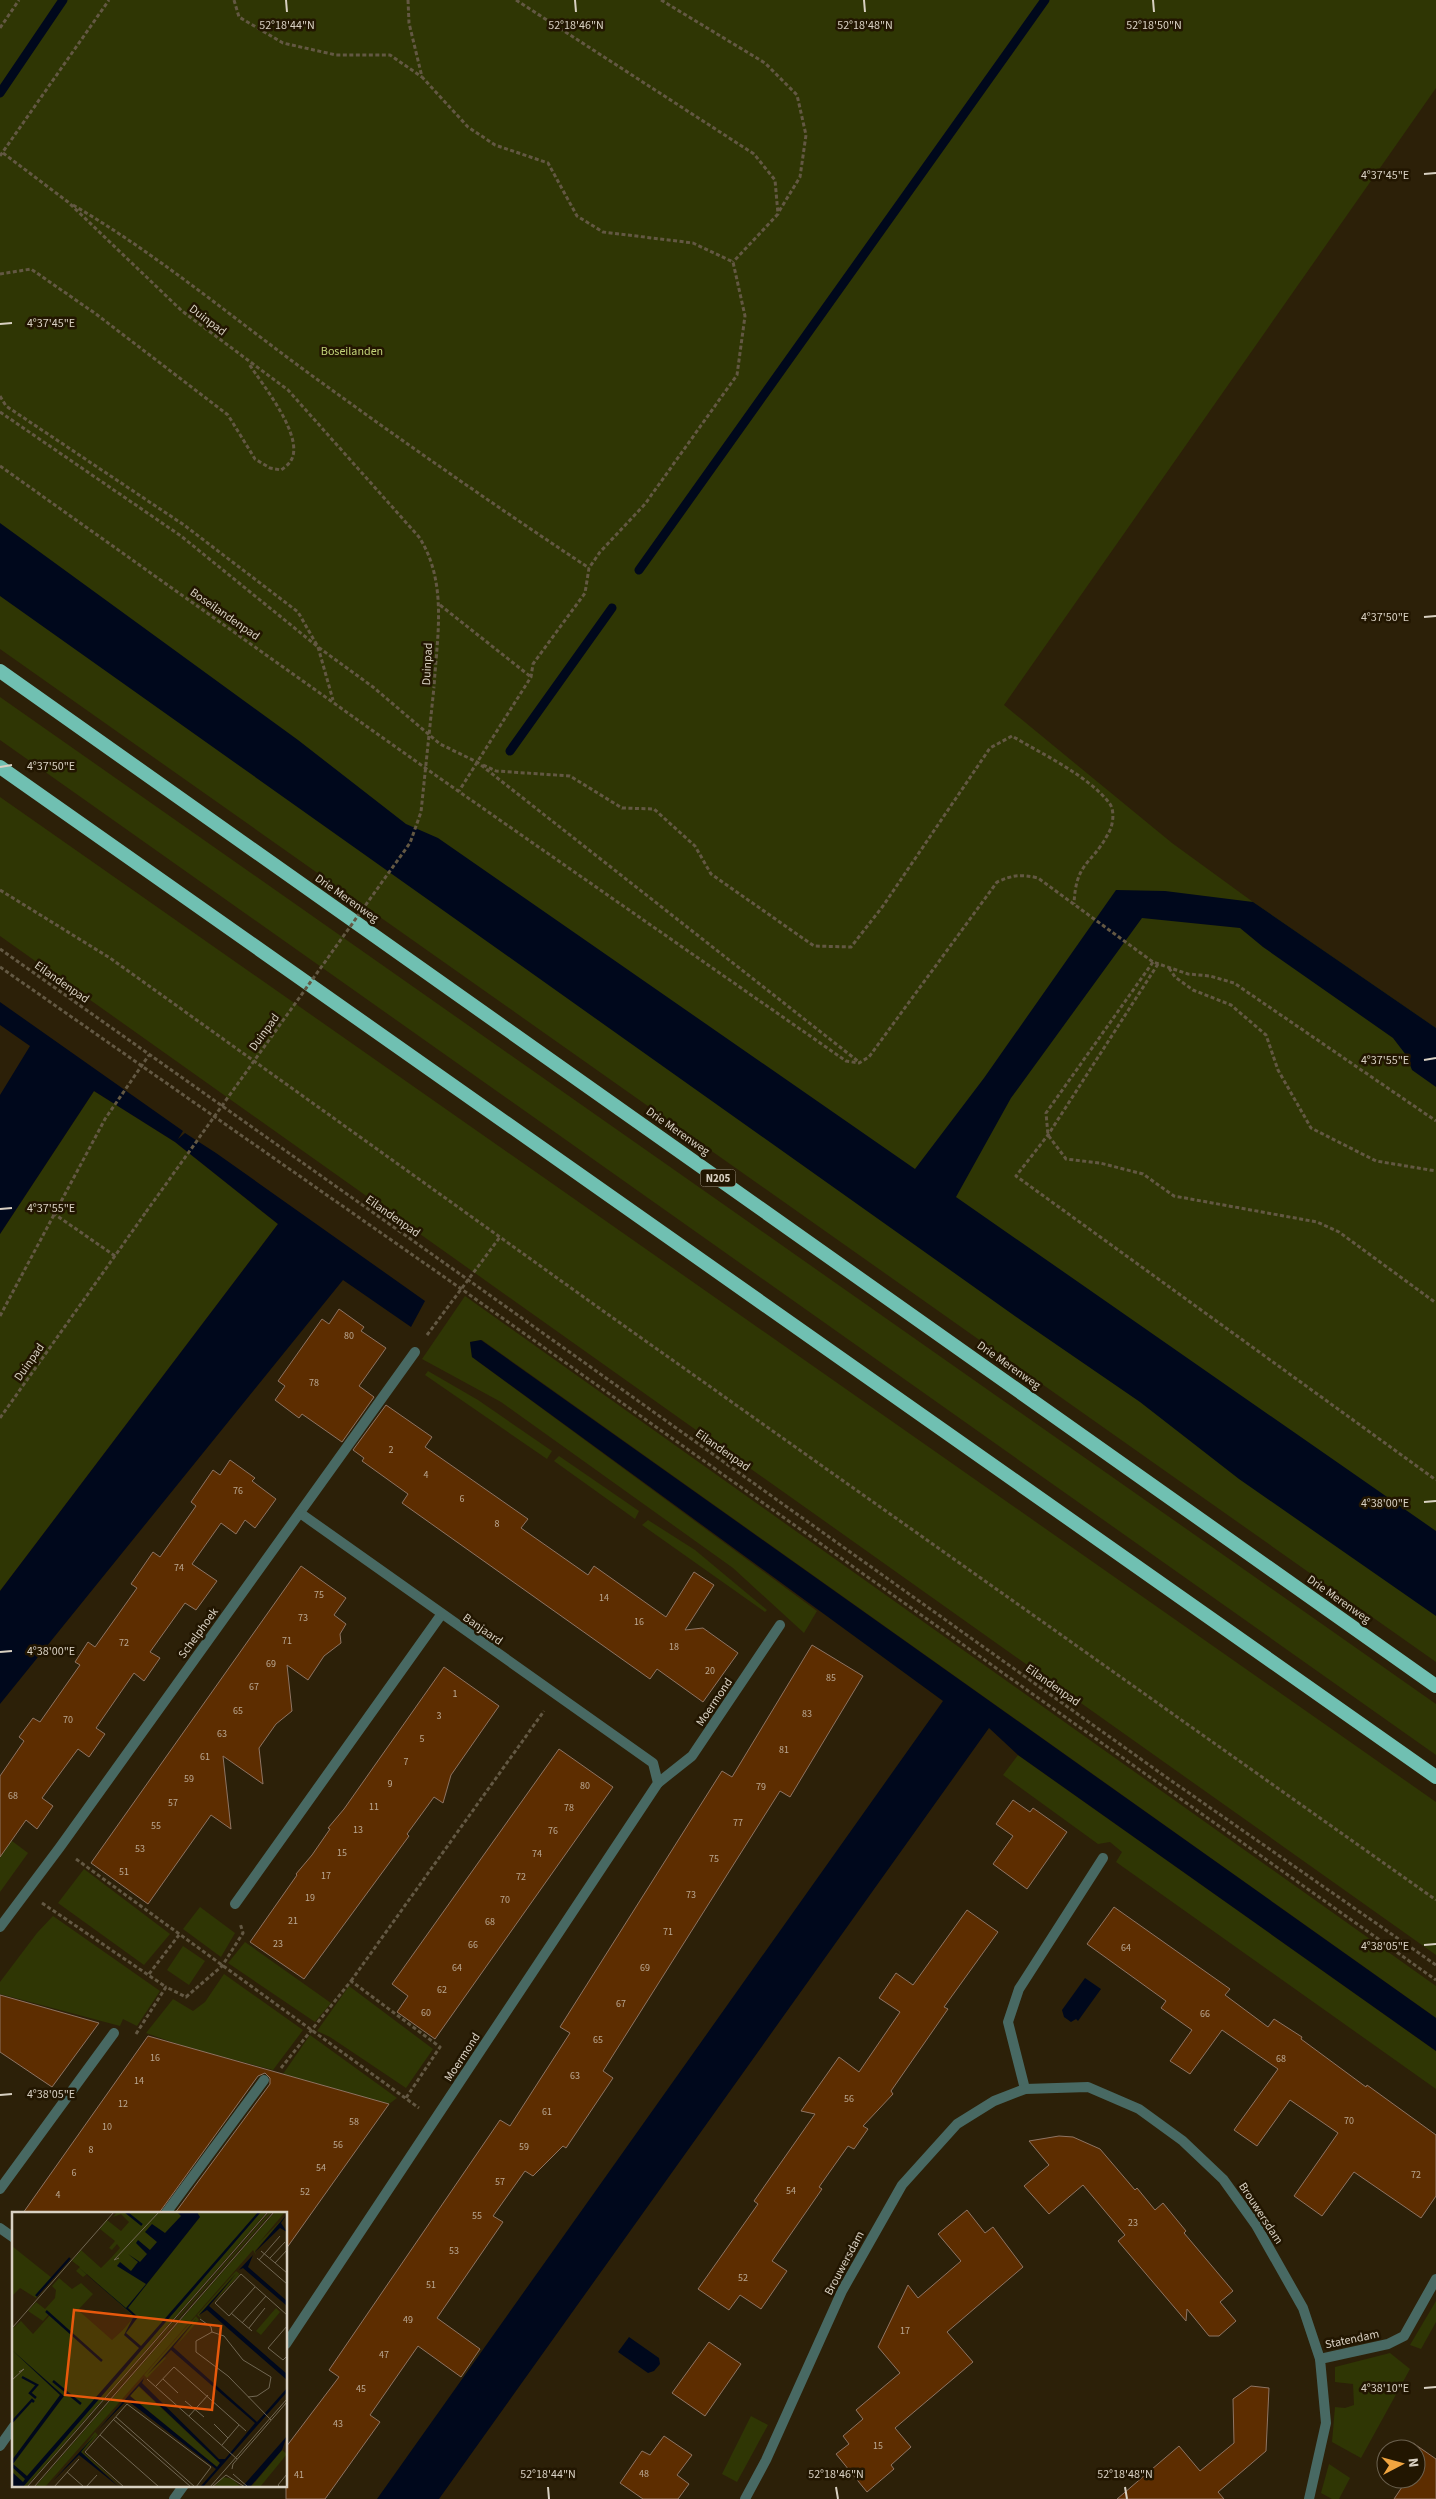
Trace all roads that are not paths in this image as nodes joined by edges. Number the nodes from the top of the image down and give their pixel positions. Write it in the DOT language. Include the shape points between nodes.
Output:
graph roads {
  1 [pos="0,671"];
  2 [pos="0,767"];
  3 [pos="415,1352"];
  4 [pos="300,1513"];
  5 [pos="441,1615"];
  6 [pos="780,1624"];
  7 [pos="1436,1686"];
  8 [pos="1436,1777"];
  9 [pos="658,1783"];
  10 [pos="1103,1858"];
  11 [pos="234,1904"];
  12 [pos="0,1927"];
  13 [pos="114,2033"];
  14 [pos="264,2080"];
  15 [pos="1025,2089"];
  16 [pos="0,2189"];
  17 [pos="167,2212"];
  18 [pos="0,2228"];
  19 [pos="12,2237"];
  20 [pos="1436,2279"];
  21 [pos="288,2341"];
  22 [pos="1320,2359"];
  23 [pos="12,2429"];
  24 [pos="0,2446"];
  25 [pos="183,2486"];
  26 [pos="174,2499"];
  27 [pos="745,2499"];
  28 [pos="1309,2499"];
  1 -- 7 [label="highway, Drie Merenweg / N205"];
  2 -- 8 [label="highway"];
  3 -- 4 [label="street, Schelphoek"];
  4 -- 5 [label="street, Banjaard"];
  4 -- 12 [label="street, Schelphoek"];
  5 -- 9 [label="street, Banjaard" via="653,1762"];
  5 -- 11 [label="street"];
  6 -- 9 [label="street, Moermond" via="692,1756"];
  9 -- 21 [label="street, Moermond"];
  10 -- 15 [label="street" via="1016,1997 1008,2022"];
  13 -- 16 [label="street"];
  14 -- 17 [label="street"];
  15 -- 22 [label="street, Brouwersdam" via="1088,2088 1138,2109 1183,2141 1223,2179 1256,2225 1302,2308"];
  15 -- 27 [label="street, Brouwersdam" via="994,2101 956,2124 902,2185 842,2290 766,2460"];
  18 -- 19 [label="street"];
  20 -- 22 [label="street, Statendam" via="1404,2336 1388,2344"];
  22 -- 28 [label="street, Statendam" via="1326,2423"];
  23 -- 24 [label="street"];
  25 -- 26 [label="street"];
}
